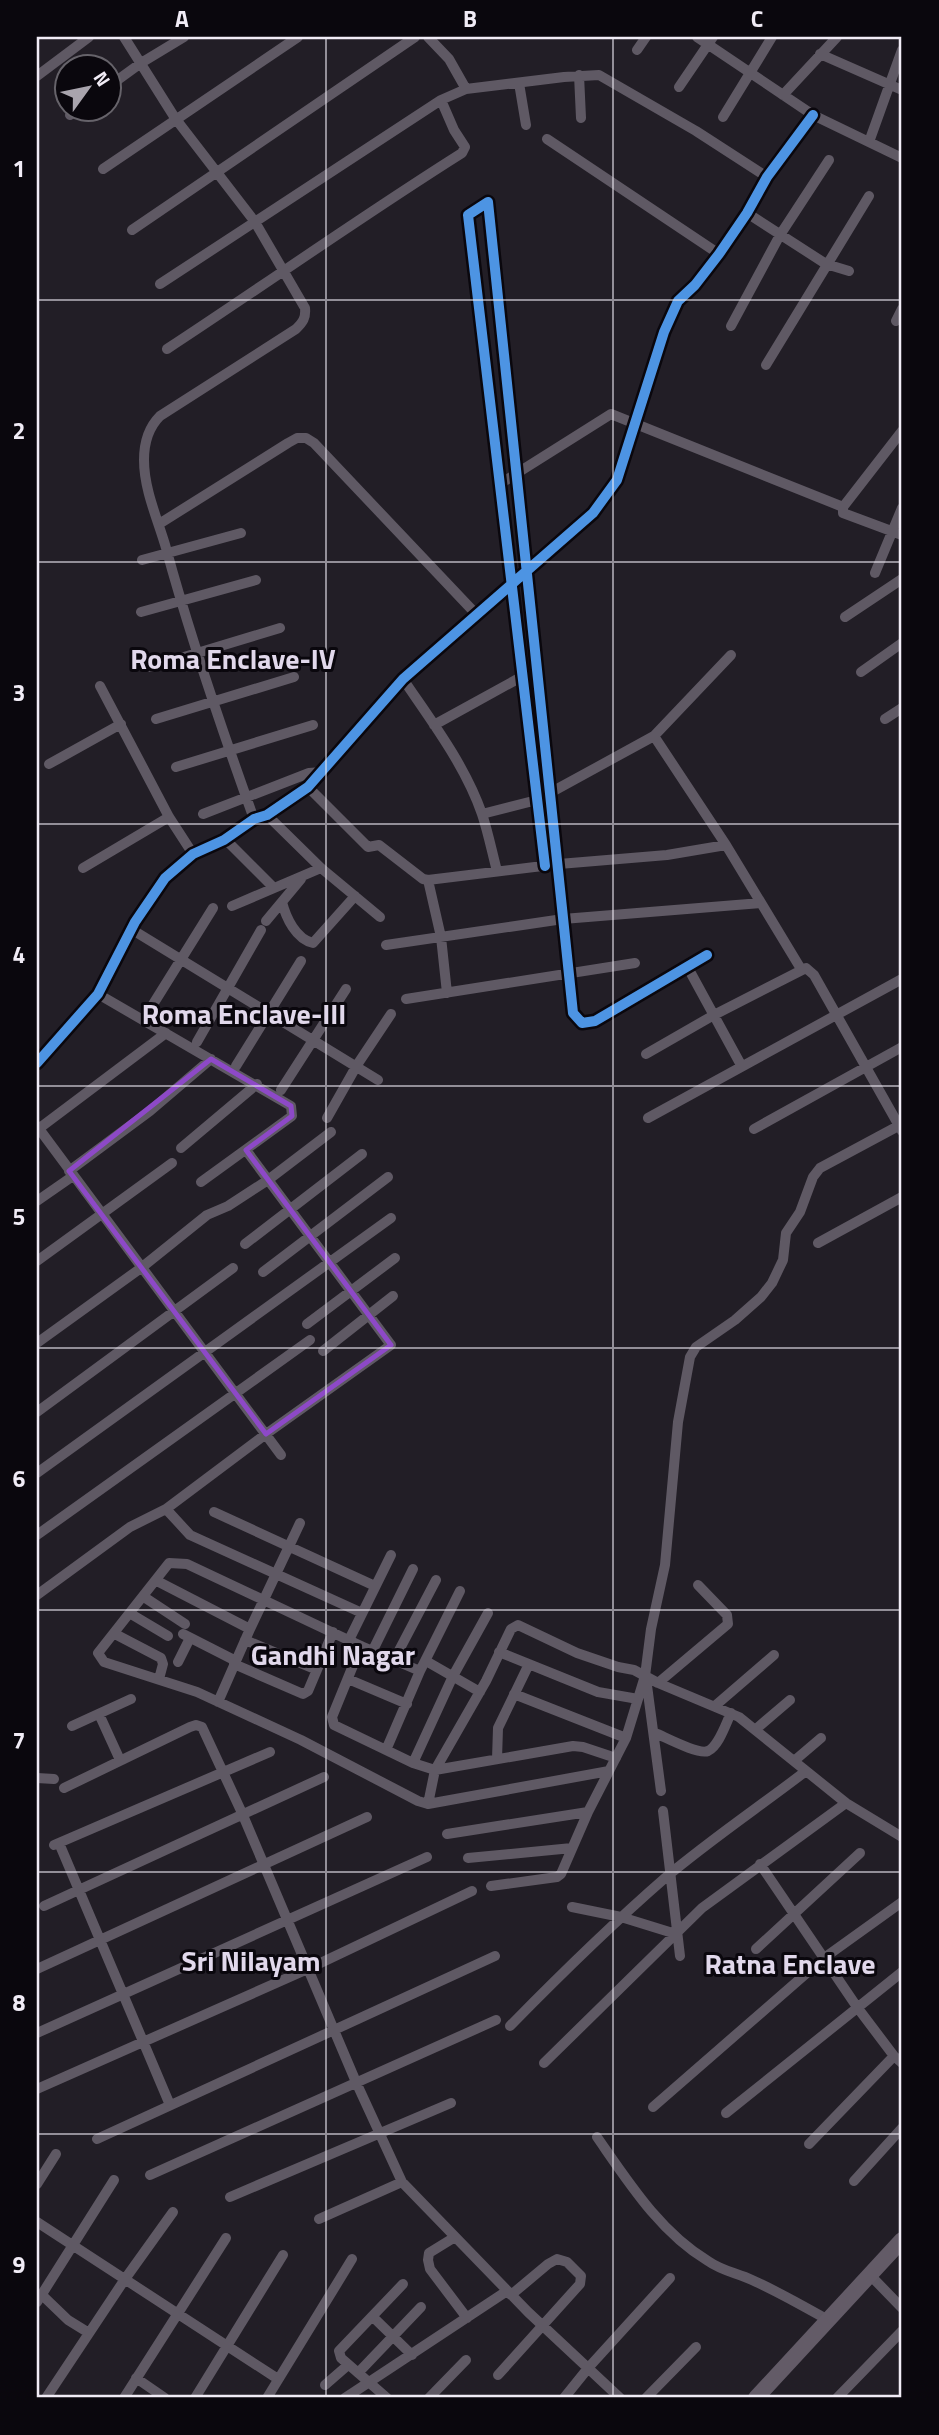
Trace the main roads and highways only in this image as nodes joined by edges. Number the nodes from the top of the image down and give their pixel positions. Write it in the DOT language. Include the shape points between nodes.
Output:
graph roads {
  1 [pos="902,2241"];
  2 [pos="756,2398"];
  1 -- 2 [label="main road"];
}
